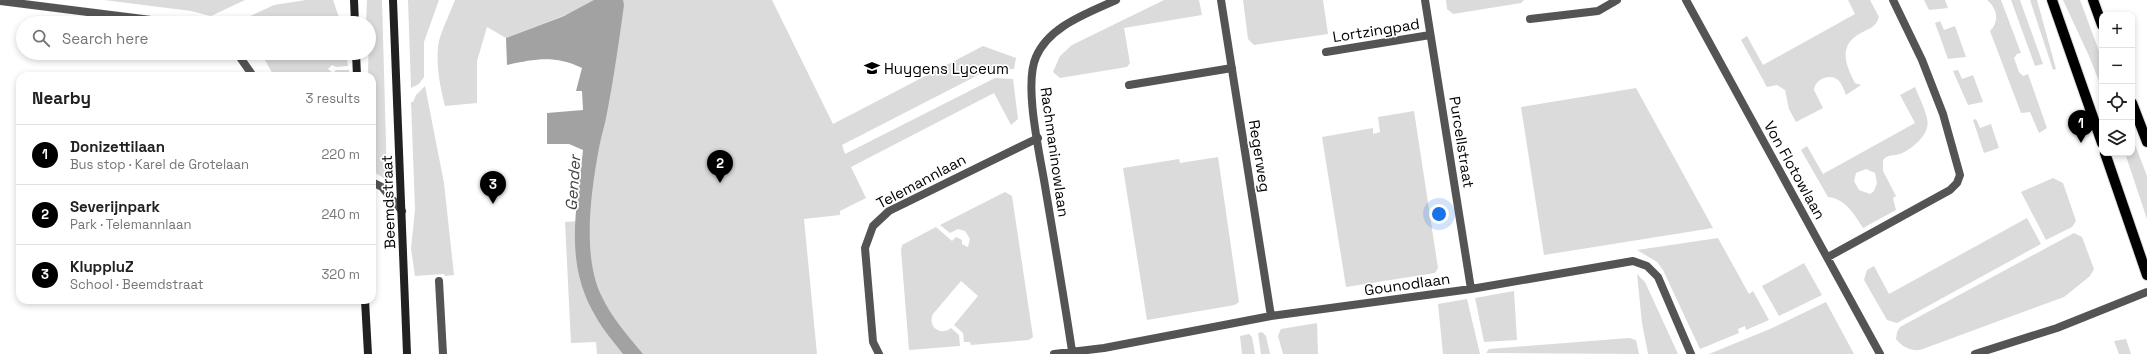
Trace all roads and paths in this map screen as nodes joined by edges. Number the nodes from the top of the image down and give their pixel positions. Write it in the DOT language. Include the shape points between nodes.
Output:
graph roads {
  1 [pos="354,0"];
  2 [pos="393,0"];
  3 [pos="1116,0"];
  4 [pos="1221,0"];
  5 [pos="1425,0"];
  6 [pos="1617,0"];
  7 [pos="1686,0"];
  8 [pos="1893,0"];
  9 [pos="2052,0"];
  10 [pos="2093,0"];
  11 [pos="0,1"];
  12 [pos="119,16"];
  13 [pos="355,16"];
  14 [pos="2099,17"];
  15 [pos="1530,19"];
  16 [pos="1430,35"];
  17 [pos="1326,52"];
  18 [pos="242,60"];
  19 [pos="356,60"];
  20 [pos="1232,68"];
  21 [pos="250,72"];
  22 [pos="357,72"];
  23 [pos="1129,85"];
  24 [pos="2135,111"];
  25 [pos="2099,134"];
  26 [pos="1038,138"];
  27 [pos="2147,142"];
  28 [pos="2107,156"];
  29 [pos="376,184"];
  30 [pos="402,211"];
  31 [pos="1828,257"];
  32 [pos="2147,275"];
  33 [pos="439,281"];
  34 [pos="1471,289"];
  35 [pos="2147,292"];
  36 [pos="366,304"];
  37 [pos="1271,316"];
  38 [pos="1072,351"];
  39 [pos="368,354"];
  40 [pos="407,354"];
  41 [pos="443,354"];
  42 [pos="879,354"];
  43 [pos="1054,354"];
  44 [pos="1691,354"];
  45 [pos="1880,354"];
  46 [pos="1975,354"];
  1 -- 13 [label="main road"];
  2 -- 30 [label="main road, Beemdstraat"];
  3 -- 26 [label="street, Rachmaninowlaan" via="1051,35 1036,56 1031,78"];
  4 -- 20 [label="street, Regerweg"];
  5 -- 16 [label="street, Purcellstraat"];
  6 -- 15 [label="street" via="1598,11"];
  7 -- 31 [label="street, Von Flotowlaan"];
  8 -- 31 [label="street" via="1922,60 1943,114 1960,175 1950,190"];
  9 -- 25 [label="main road"];
  10 -- 14 [label="main road"];
  11 -- 12 [label="street"];
  16 -- 17 [label="street, Lortzingpad"];
  16 -- 34 [label="street, Purcellstraat"];
  18 -- 21 [label="street"];
  19 -- 22 [label="main road"];
  20 -- 23 [label="street"];
  20 -- 37 [label="street, Regerweg"];
  24 -- 27 [label="main road"];
  26 -- 38 [label="street, Rachmaninowlaan"];
  26 -- 42 [label="street, Telemannlaan" via="890,211 873,226 865,248 873,342"];
  28 -- 32 [label="main road"];
  29 -- 30 [label="street" via="382,187"];
  30 -- 40 [label="main road, Beemdstraat"];
  31 -- 45 [label="street, Von Flotowlaan"];
  33 -- 41 [label="street"];
  34 -- 37 [label="street, Gounodlaan"];
  34 -- 44 [label="street, Gounodlaan" via="1633,261 1648,266 1658,277"];
  35 -- 46 [label="street" via="2057,328"];
  36 -- 39 [label="main road"];
  37 -- 38 [label="street, Gounodlaan" via="1104,348"];
  38 -- 43 [label="street"];
}
